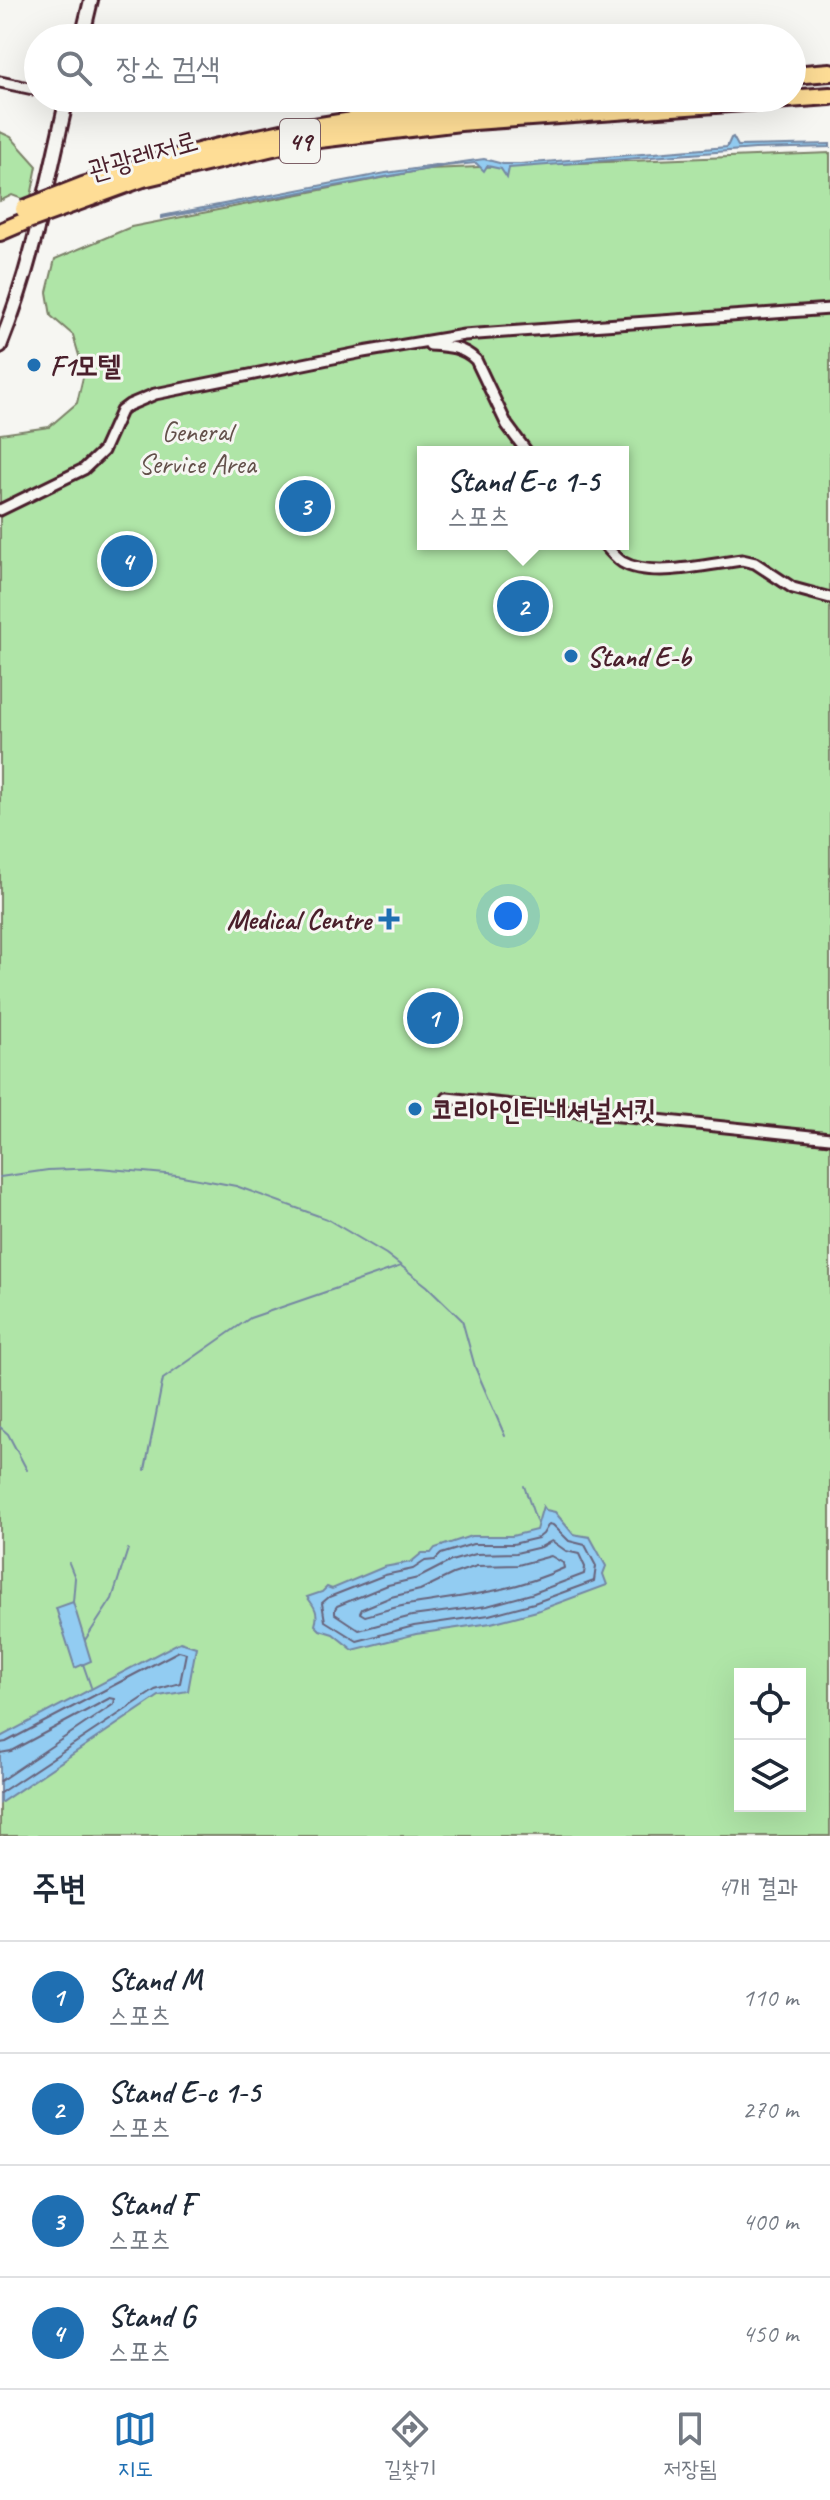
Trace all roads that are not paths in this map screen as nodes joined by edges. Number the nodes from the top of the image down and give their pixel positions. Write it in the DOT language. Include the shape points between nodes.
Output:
graph roads {
  1 [pos="91,0"];
  2 [pos="85,24"];
  3 [pos="830,72"];
  4 [pos="806,74"];
  5 [pos="0,82"];
  6 [pos="24,87"];
  7 [pos="830,87"];
  8 [pos="806,89"];
  9 [pos="830,96"];
  10 [pos="806,97"];
  11 [pos="830,104"];
  12 [pos="806,105"];
  13 [pos="64,112"];
  14 [pos="519,112"];
  15 [pos="26,214"];
  16 [pos="0,221"];
  17 [pos="0,232"];
  18 [pos="830,309"];
  19 [pos="478,334"];
  20 [pos="411,344"];
  21 [pos="0,346"];
  22 [pos="476,360"];
  23 [pos="523,446"];
  24 [pos="0,510"];
  25 [pos="609,550"];
  26 [pos="830,598"];
  27 [pos="447,1098"];
  28 [pos="830,1138"];
  1 -- 2 [label="street"];
  3 -- 4 [label="highway"];
  5 -- 6 [label="street"];
  7 -- 8 [label="highway"];
  9 -- 10 [label="highway, 관광레저로 / 49"];
  11 -- 12 [label="highway"];
  13 -- 21 [label="street" via="40,218"];
  14 -- 15 [label="highway, 관광레저로 / 49, bridge" via="382,117 208,148 142,173 83,186"];
  15 -- 16 [label="highway, 관광레저로 / 49"];
  15 -- 17 [label="highway, 관광레저로 / 49"];
  18 -- 19 [label="street"];
  19 -- 20 [label="street"];
  19 -- 22 [label="street" via="470,341"];
  20 -- 22 [label="street" via="458,348"];
  20 -- 24 [label="street" via="146,397 121,411 103,451 84,469"];
  22 -- 23 [label="street"];
  25 -- 26 [label="street" via="625,564 646,570 742,560 793,588"];
  27 -- 28 [label="street"];
}
